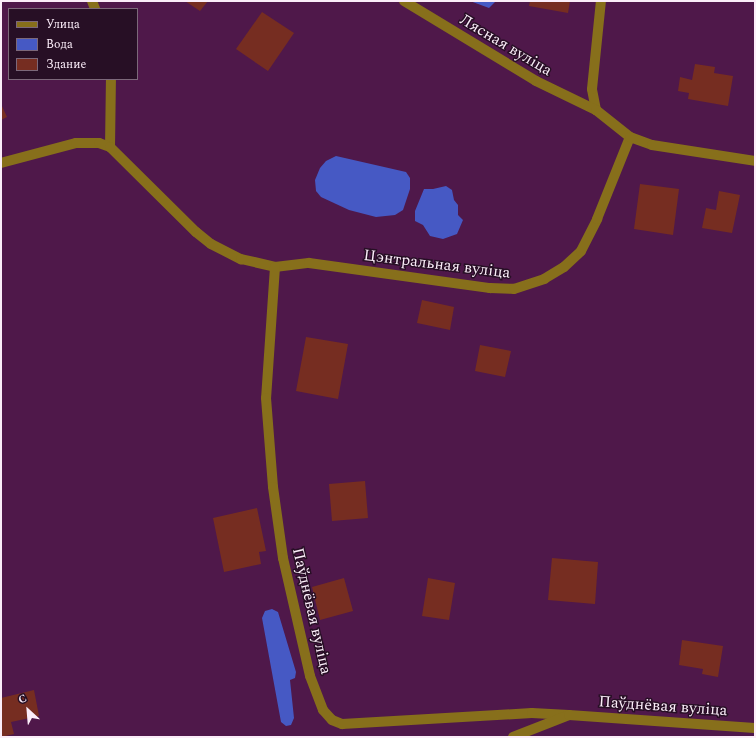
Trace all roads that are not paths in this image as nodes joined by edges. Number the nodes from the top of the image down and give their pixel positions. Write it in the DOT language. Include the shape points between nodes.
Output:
graph roads {
  1 [pos="404,1"];
  2 [pos="601,1"];
  3 [pos="111,80"];
  4 [pos="596,110"];
  5 [pos="630,137"];
  6 [pos="110,147"];
  7 [pos="755,162"];
  8 [pos="1,163"];
  9 [pos="275,267"];
  10 [pos="569,715"];
  11 [pos="755,728"];
  12 [pos="513,737"];
  1 -- 4 [label="street, Лясная вуліца" via="536,81"];
  2 -- 4 [label="street" via="592,89"];
  3 -- 6 [label="street"];
  4 -- 5 [label="street"];
  5 -- 7 [label="street" via="652,145"];
  5 -- 9 [label="street, Цэнтральная вуліца" via="587,242 564,267 534,284 514,289 490,288 315,264"];
  6 -- 8 [label="street" via="99,143 76,143"];
  6 -- 9 [label="street, Цэнтральная вуліца" via="181,218 211,244 241,259"];
  9 -- 10 [label="street, Паўднёвая вуліца" via="266,398 273,488 283,558 310,676 323,710 332,720 342,724 532,713"];
  10 -- 11 [label="street, Паўднёвая вуліца"];
  10 -- 12 [label="street, Паўднёвая вуліца"];
}
